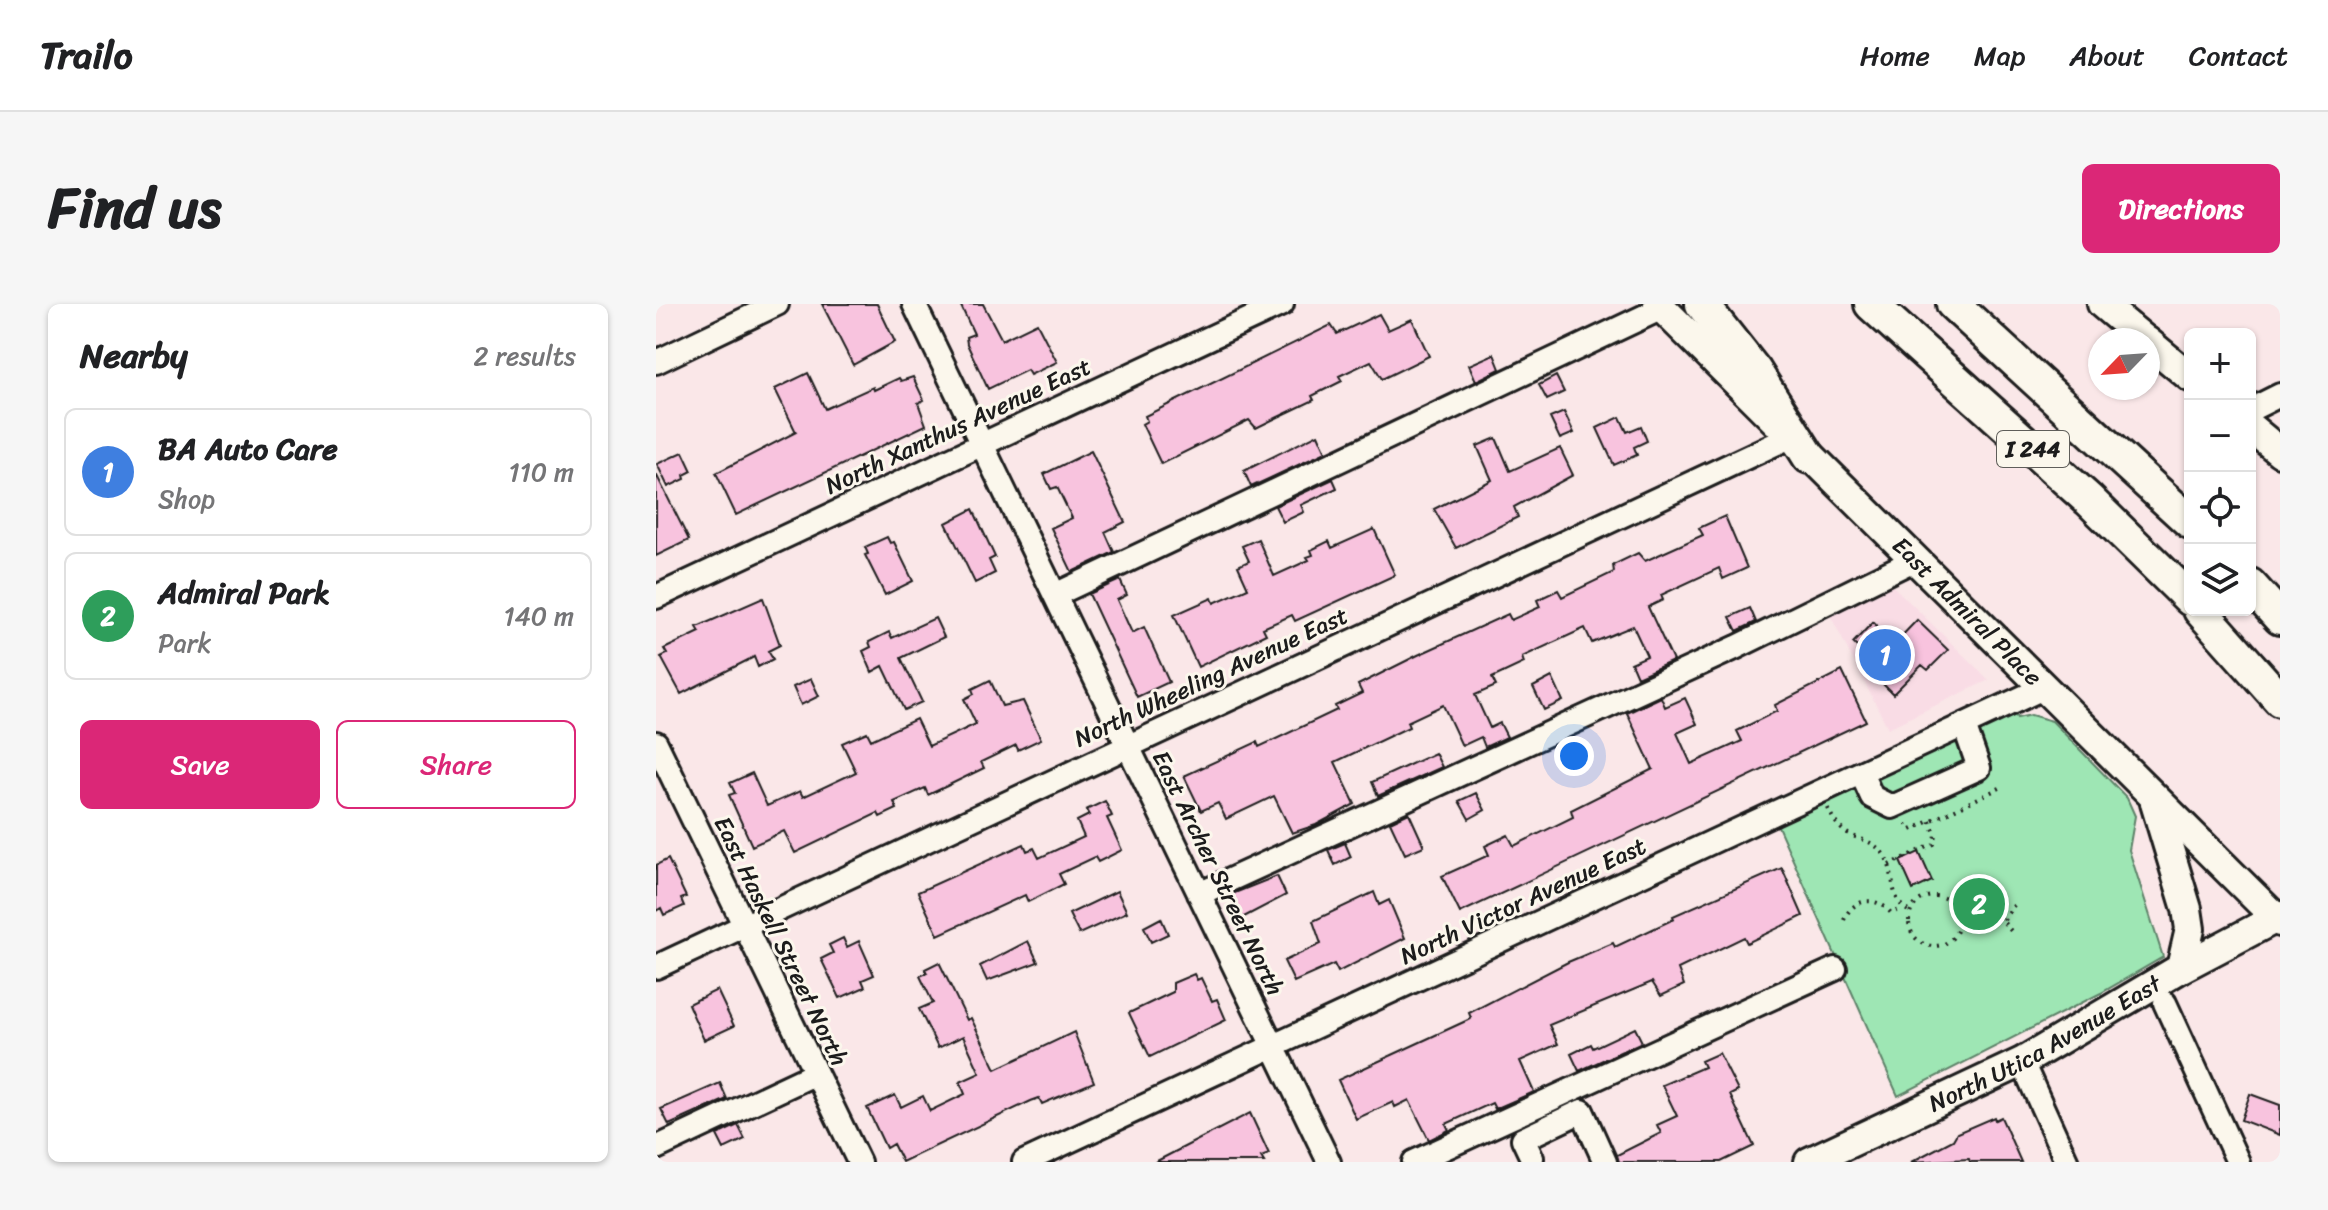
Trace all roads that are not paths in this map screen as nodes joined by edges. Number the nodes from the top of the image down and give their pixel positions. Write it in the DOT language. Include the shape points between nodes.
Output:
graph roads {
  1 [pos="777,304"];
  2 [pos="914,304"];
  3 [pos="1282,304"];
  4 [pos="1702,304"];
  5 [pos="1871,304"];
  6 [pos="1953,304"];
  7 [pos="2102,304"];
  8 [pos="1660,306"];
  9 [pos="2131,328"];
  10 [pos="2160,352"];
  11 [pos="656,362"];
  12 [pos="2184,372"];
  13 [pos="2280,395"];
  14 [pos="2256,407"];
  15 [pos="2256,432"];
  16 [pos="982,444"];
  17 [pos="1800,447"];
  18 [pos="2280,452"];
  19 [pos="2184,516"];
  20 [pos="1914,560"];
  21 [pos="2256,592"];
  22 [pos="2184,593"];
  23 [pos="1055,595"];
  24 [pos="656,597"];
  25 [pos="2205,616"];
  26 [pos="2280,618"];
  27 [pos="2043,688"];
  28 [pos="2280,700"];
  29 [pos="1964,725"];
  30 [pos="656,743"];
  31 [pos="1127,745"];
  32 [pos="1861,773"];
  33 [pos="2154,798"];
  34 [pos="1199,894"];
  35 [pos="2279,919"];
  36 [pos="744,925"];
  37 [pos="656,967"];
  38 [pos="2181,968"];
  39 [pos="1835,969"];
  40 [pos="2165,1003"];
  41 [pos="1273,1046"];
  42 [pos="2022,1062"];
  43 [pos="816,1073"];
  44 [pos="656,1148"];
  45 [pos="1527,1148"];
  46 [pos="859,1162"];
  47 [pos="1024,1162"];
  48 [pos="1329,1162"];
  49 [pos="1414,1162"];
  50 [pos="1605,1162"];
  51 [pos="1809,1162"];
  52 [pos="2067,1162"];
  53 [pos="2238,1162"];
  1 -- 11 [label="street"];
  2 -- 16 [label="street, East Archer Street North"];
  3 -- 16 [label="street, North Xanthus Avenue East"];
  4 -- 17 [label="highway" via="1755,371"];
  5 -- 22 [label="highway, I 244"];
  6 -- 19 [label="highway, I 244"];
  7 -- 9 [label="main road"];
  8 -- 17 [label="main road, East Admiral Place"];
  8 -- 23 [label="street"];
  10 -- 12 [label="main road"];
  13 -- 14 [label="street"];
  15 -- 18 [label="main road"];
  16 -- 23 [label="street, East Archer Street North"];
  16 -- 24 [label="street, North Xanthus Avenue East"];
  17 -- 20 [label="main road, East Admiral Place"];
  17 -- 31 [label="street, North Wheeling Avenue East"];
  20 -- 27 [label="main road, East Admiral Place"];
  20 -- 34 [label="street"];
  21 -- 26 [label="highway"];
  23 -- 31 [label="street, East Archer Street North"];
  25 -- 28 [label="highway"];
  27 -- 29 [label="street, North Victor Avenue East"];
  27 -- 33 [label="main road, East Admiral Place"];
  29 -- 32 [label="street, North Victor Avenue East"];
  29 -- 32 [label="street" via="1979,768 1892,807 1872,797"];
  30 -- 36 [label="street, East Haskell Street North"];
  31 -- 34 [label="street, East Archer Street North"];
  31 -- 36 [label="street, North Wheeling Avenue East"];
  32 -- 41 [label="street, North Victor Avenue East"];
  33 -- 35 [label="main road, East Admiral Place"];
  33 -- 38 [label="main road" via="2187,909 2190,929"];
  34 -- 41 [label="street, East Archer Street North"];
  35 -- 38 [label="main road, North Utica Avenue East"];
  36 -- 37 [label="street, North Wheeling Avenue East"];
  36 -- 43 [label="street, East Haskell Street North"];
  38 -- 42 [label="main road, North Utica Avenue East"];
  39 -- 49 [label="street"];
  40 -- 53 [label="street"];
  41 -- 47 [label="street, North Victor Avenue East"];
  41 -- 48 [label="street, East Archer Street North"];
  42 -- 51 [label="main road, North Utica Avenue East"];
  42 -- 52 [label="street"];
  43 -- 44 [label="street"];
  43 -- 46 [label="street, East Haskell Street North"];
  45 -- 50 [label="street" via="1582,1111"];
}
